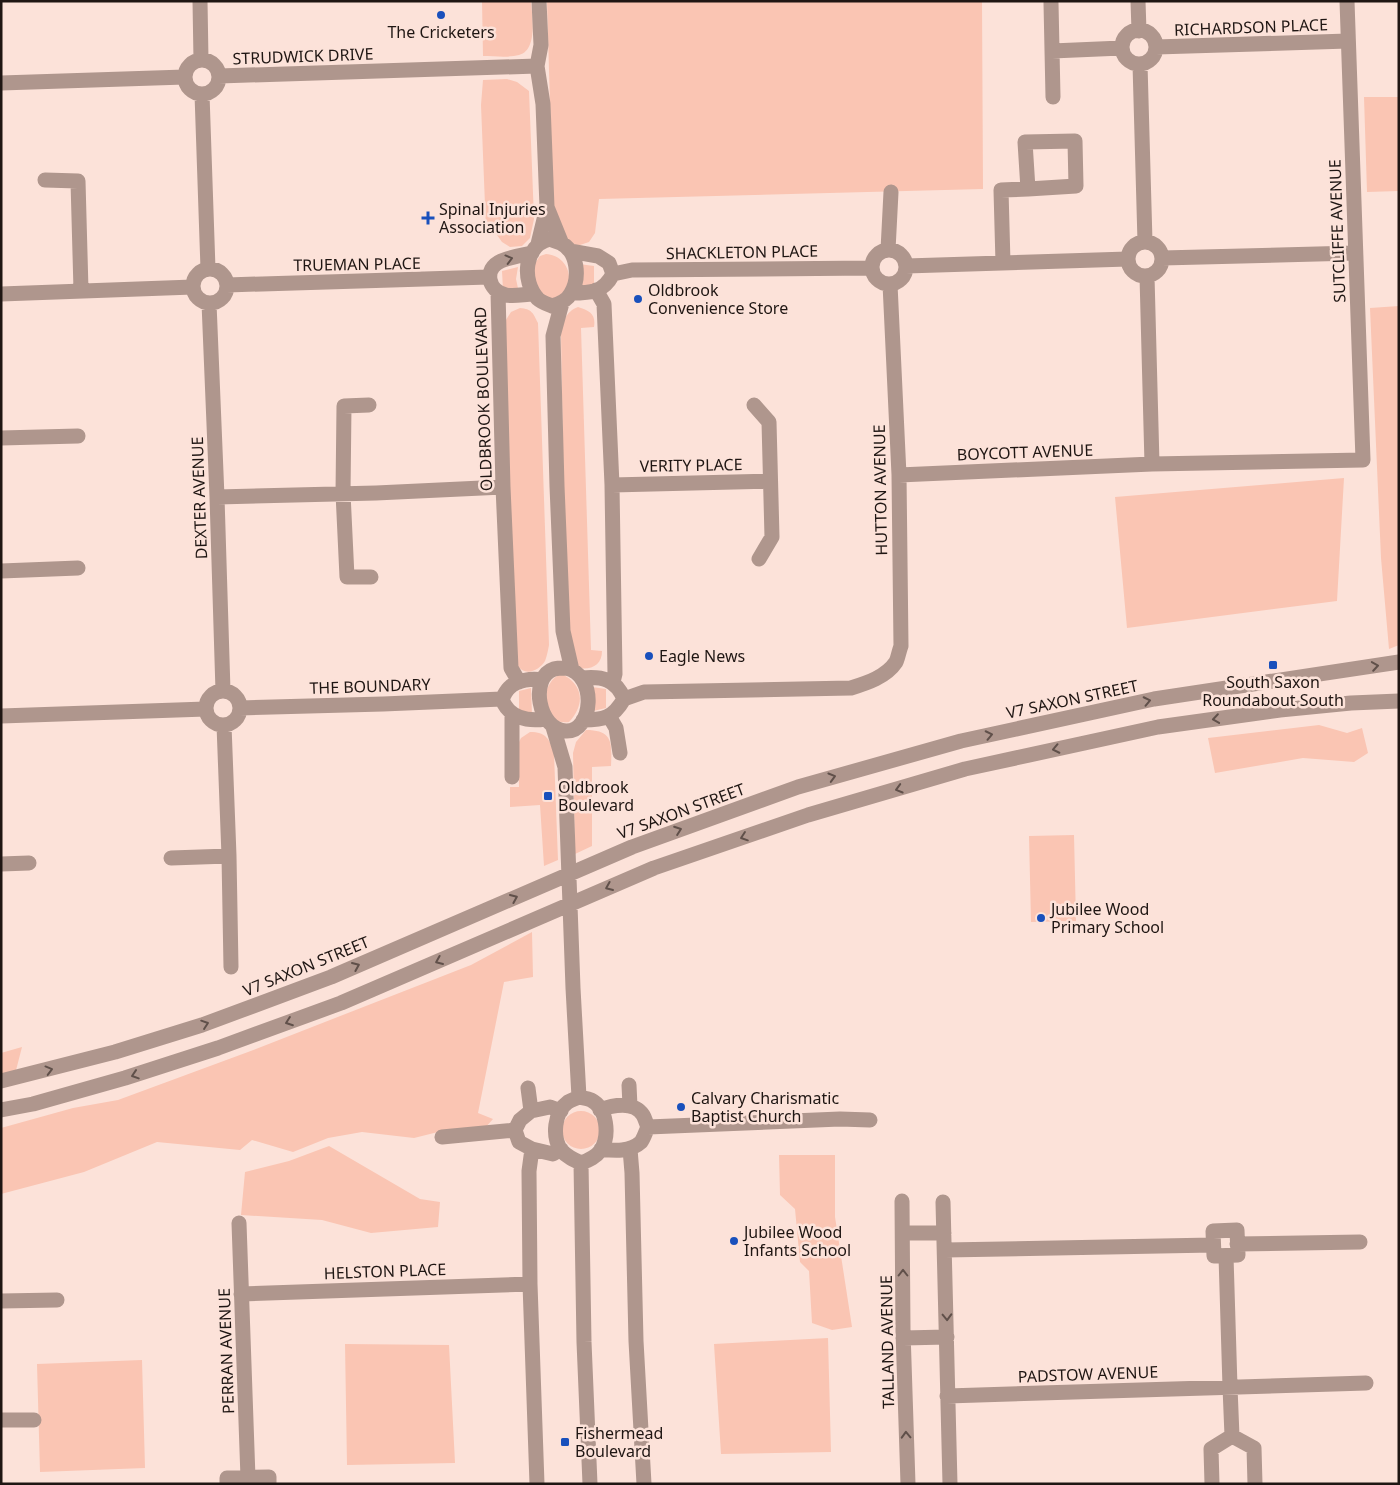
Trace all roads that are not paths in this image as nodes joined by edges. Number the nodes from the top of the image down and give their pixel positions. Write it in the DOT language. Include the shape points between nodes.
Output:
graph roads {
  1 [pos="200,1"];
  2 [pos="539,1"];
  3 [pos="1138,1"];
  4 [pos="1346,1"];
  5 [pos="1051,3"];
  6 [pos="1139,30"];
  7 [pos="1348,41"];
  8 [pos="1156,47"];
  9 [pos="1122,48"];
  10 [pos="1052,50"];
  11 [pos="202,60"];
  12 [pos="1140,64"];
  13 [pos="537,66"];
  14 [pos="220,76"];
  15 [pos="185,77"];
  16 [pos="1,83"];
  17 [pos="202,94"];
  18 [pos="1053,97"];
  19 [pos="45,180"];
  20 [pos="1028,189"];
  21 [pos="891,192"];
  22 [pos="547,207"];
  23 [pos="1145,242"];
  24 [pos="535,248"];
  25 [pos="566,248"];
  26 [pos="888,250"];
  27 [pos="1355,253"];
  28 [pos="1162,258"];
  29 [pos="1128,259"];
  30 [pos="1003,263"];
  31 [pos="906,266"];
  32 [pos="872,268"];
  33 [pos="208,269"];
  34 [pos="612,274"];
  35 [pos="1147,276"];
  36 [pos="489,277"];
  37 [pos="890,284"];
  38 [pos="227,286"];
  39 [pos="193,287"];
  40 [pos="81,290"];
  41 [pos="596,290"];
  42 [pos="498,292"];
  43 [pos="1,294"];
  44 [pos="536,297"];
  45 [pos="566,298"];
  46 [pos="209,303"];
  47 [pos="553,336"];
  48 [pos="369,405"];
  49 [pos="754,405"];
  50 [pos="78,436"];
  51 [pos="1,438"];
  52 [pos="1362,460"];
  53 [pos="1152,464"];
  54 [pos="899,475"];
  55 [pos="770,481"];
  56 [pos="612,485"];
  57 [pos="503,487"];
  58 [pos="344,493"];
  59 [pos="217,497"];
  60 [pos="759,559"];
  61 [pos="78,568"];
  62 [pos="1,571"];
  63 [pos="372,577"];
  64 [pos="564,631"];
  65 [pos="1399,662"];
  66 [pos="554,669"];
  67 [pos="577,674"];
  68 [pos="542,680"];
  69 [pos="519,682"];
  70 [pos="613,682"];
  71 [pos="223,691"];
  72 [pos="502,699"];
  73 [pos="624,699"];
  74 [pos="1399,701"];
  75 [pos="240,708"];
  76 [pos="206,709"];
  77 [pos="512,714"];
  78 [pos="1,716"];
  79 [pos="609,716"];
  80 [pos="549,723"];
  81 [pos="224,725"];
  82 [pos="578,725"];
  83 [pos="620,754"];
  84 [pos="565,767"];
  85 [pos="512,777"];
  86 [pos="229,856"];
  87 [pos="171,858"];
  88 [pos="29,863"];
  89 [pos="1,864"];
  90 [pos="231,967"];
  91 [pos="1,1081"];
  92 [pos="629,1085"];
  93 [pos="528,1088"];
  94 [pos="579,1097"];
  95 [pos="630,1106"];
  96 [pos="1,1110"];
  97 [pos="600,1110"];
  98 [pos="531,1111"];
  99 [pos="561,1111"];
  100 [pos="870,1120"];
  101 [pos="648,1126"];
  102 [pos="515,1130"];
  103 [pos="442,1137"];
  104 [pos="601,1149"];
  105 [pos="630,1149"];
  106 [pos="532,1150"];
  107 [pos="561,1150"];
  108 [pos="581,1163"];
  109 [pos="902,1200"];
  110 [pos="943,1202"];
  111 [pos="239,1223"];
  112 [pos="903,1233"];
  113 [pos="944,1233"];
  114 [pos="1360,1242"];
  115 [pos="1237,1244"];
  116 [pos="1213,1245"];
  117 [pos="945,1250"];
  118 [pos="1226,1256"];
  119 [pos="530,1284"];
  120 [pos="242,1294"];
  121 [pos="57,1300"];
  122 [pos="1,1301"];
  123 [pos="947,1337"];
  124 [pos="903,1338"];
  125 [pos="1366,1383"];
  126 [pos="1230,1387"];
  127 [pos="948,1396"];
  128 [pos="1,1420"];
  129 [pos="34,1420"];
  130 [pos="1232,1436"];
  131 [pos="248,1478"];
  132 [pos="227,1484"];
  133 [pos="270,1484"];
  134 [pos="537,1484"];
  135 [pos="590,1484"];
  136 [pos="644,1484"];
  137 [pos="908,1484"];
  138 [pos="950,1484"];
  139 [pos="1212,1484"];
  140 [pos="1255,1484"];
  1 -- 11 [label="street"];
  2 -- 13 [label="street" via="541,45"];
  3 -- 6 [label="street"];
  4 -- 7 [label="street, SUTCLIFFE AVENUE"];
  5 -- 10 [label="street"];
  6 -- 8 [label="street" via="1152,37"];
  6 -- 9 [label="street" via="1128,34"];
  7 -- 8 [label="street, RICHARDSON PLACE"];
  7 -- 27 [label="street, SUTCLIFFE AVENUE"];
  8 -- 12 [label="street" via="1151,59"];
  9 -- 10 [label="street"];
  9 -- 12 [label="street" via="1128,60"];
  10 -- 18 [label="street"];
  11 -- 14 [label="street" via="212,62"];
  11 -- 15 [label="street" via="192,63"];
  12 -- 23 [label="street"];
  13 -- 14 [label="street, STRUDWICK DRIVE"];
  13 -- 22 [label="street" via="543,104"];
  14 -- 17 [label="street" via="216,86"];
  15 -- 16 [label="street"];
  15 -- 17 [label="street" via="192,90"];
  17 -- 33 [label="street"];
  19 -- 40 [label="street" via="78,180"];
  20 -- 20 [label="street" via="1025,142 1075,141 1076,186"];
  20 -- 30 [label="street" via="1001,190"];
  21 -- 26 [label="street"];
  22 -- 24 [label="street"];
  22 -- 25 [label="street"];
  23 -- 28 [label="street" via="1157,246"];
  23 -- 29 [label="street" via="1133,247"];
  24 -- 25 [label="street" via="550,240"];
  36 -- 24 [label="street, one-way" via="491,269 500,261"];
  24 -- 44 [label="street" via="527,266 528,280"];
  25 -- 34 [label="street" via="598,256 609,263"];
  25 -- 45 [label="street" via="575,261 577,273"];
  26 -- 31 [label="street" via="901,256"];
  26 -- 32 [label="street" via="876,255"];
  27 -- 28 [label="street"];
  27 -- 52 [label="street, SUTCLIFFE AVENUE"];
  28 -- 35 [label="street" via="1158,270"];
  29 -- 30 [label="street"];
  29 -- 35 [label="street" via="1134,272"];
  30 -- 31 [label="street"];
  31 -- 37 [label="street" via="902,278"];
  32 -- 34 [label="street, SHACKLETON PLACE" via="632,270"];
  32 -- 37 [label="street" via="878,280"];
  33 -- 38 [label="street" via="219,271"];
  33 -- 39 [label="street" via="196,277"];
  34 -- 41 [label="street" via="604,287"];
  35 -- 53 [label="street"];
  36 -- 38 [label="street, TRUEMAN PLACE"];
  36 -- 42 [label="street"];
  37 -- 54 [label="street, HUTTON AVENUE"];
  38 -- 46 [label="street" via="220,300"];
  39 -- 40 [label="street"];
  39 -- 46 [label="street" via="199,299"];
  40 -- 43 [label="street"];
  41 -- 45 [label="street"];
  41 -- 56 [label="street" via="604,304"];
  42 -- 44 [label="street" via="507,296"];
  42 -- 57 [label="street, OLDBROOK BOULEVARD"];
  44 -- 45 [label="street" via="552,306"];
  44 -- 47 [label="street"];
  45 -- 47 [label="street"];
  46 -- 59 [label="street, DEXTER AVENUE"];
  47 -- 64 [label="street"];
  48 -- 58 [label="street" via="344,406"];
  49 -- 55 [label="street" via="769,422"];
  50 -- 51 [label="street"];
  52 -- 53 [label="street, BOYCOTT AVENUE"];
  53 -- 54 [label="street, BOYCOTT AVENUE"];
  54 -- 73 [label="street, HUTTON AVENUE" via="900,646 897,661 888,670 871,682 851,688 644,692"];
  55 -- 56 [label="street, VERITY PLACE"];
  55 -- 60 [label="street" via="772,537"];
  56 -- 70 [label="street"];
  57 -- 58 [label="street"];
  57 -- 69 [label="street, OLDBROOK BOULEVARD" via="511,668"];
  58 -- 59 [label="street"];
  58 -- 63 [label="street" via="347,577"];
  59 -- 71 [label="street, DEXTER AVENUE"];
  61 -- 62 [label="street"];
  64 -- 66 [label="street"];
  64 -- 67 [label="street"];
  91 -- 65 [label="street, V7 SAXON STREET, one-way" via="115,1052 202,1025 330,977 632,847 798,787 961,741 1154,699"];
  66 -- 67 [label="street"];
  66 -- 68 [label="street"];
  67 -- 70 [label="street"];
  67 -- 82 [label="street" via="588,692 586,712"];
  68 -- 69 [label="street"];
  68 -- 80 [label="street" via="538,692 540,707"];
  69 -- 72 [label="street" via="510,687"];
  70 -- 73 [label="street" via="620,688"];
  71 -- 75 [label="street" via="233,694"];
  71 -- 76 [label="street" via="211,696"];
  72 -- 75 [label="street, THE BOUNDARY"];
  72 -- 77 [label="street"];
  73 -- 79 [label="street" via="618,710"];
  74 -- 96 [label="street, one-way" via="1280,710 1158,727 965,769 808,815 654,868 341,1003 218,1048 125,1078"];
  75 -- 81 [label="street" via="237,717"];
  76 -- 78 [label="street"];
  76 -- 81 [label="street" via="214,723"];
  77 -- 80 [label="street"];
  77 -- 85 [label="street"];
  79 -- 82 [label="street"];
  79 -- 83 [label="street" via="616,728"];
  80 -- 82 [label="street" via="564,732"];
  80 -- 84 [label="street"];
  81 -- 86 [label="street"];
  82 -- 84 [label="street"];
  84 -- 94 [label="street"];
  86 -- 87 [label="street"];
  86 -- 90 [label="street"];
  88 -- 89 [label="street"];
  92 -- 95 [label="street"];
  93 -- 98 [label="street"];
  94 -- 97 [label="street" via="592,1100"];
  94 -- 99 [label="street" via="567,1103"];
  95 -- 97 [label="street"];
  95 -- 101 [label="street" via="643,1114"];
  97 -- 104 [label="street" via="606,1121"];
  98 -- 99 [label="street" via="550,1107"];
  98 -- 102 [label="street" via="520,1120"];
  99 -- 107 [label="street" via="556,1124 556,1138"];
  100 -- 101 [label="street"];
  101 -- 105 [label="street" via="642,1141"];
  102 -- 103 [label="street"];
  102 -- 106 [label="street" via="519,1142"];
  104 -- 105 [label="street"];
  104 -- 108 [label="street" via="594,1157"];
  105 -- 136 [label="street"];
  106 -- 107 [label="street" via="553,1154"];
  106 -- 119 [label="street" via="528,1171"];
  107 -- 108 [label="street"];
  108 -- 135 [label="street"];
  109 -- 112 [label="street, TALLAND AVENUE"];
  110 -- 113 [label="street"];
  111 -- 120 [label="street, PERRAN AVENUE"];
  112 -- 113 [label="street"];
  124 -- 112 [label="street, TALLAND AVENUE, one-way"];
  113 -- 117 [label="street"];
  114 -- 115 [label="street"];
  115 -- 116 [label="street" via="1237,1230 1213,1232"];
  115 -- 118 [label="street" via="1238,1255"];
  116 -- 117 [label="street"];
  116 -- 118 [label="street" via="1214,1256"];
  117 -- 123 [label="street, one-way"];
  118 -- 126 [label="street"];
  119 -- 120 [label="street, HELSTON PLACE"];
  119 -- 134 [label="street"];
  120 -- 131 [label="street, PERRAN AVENUE"];
  121 -- 122 [label="street"];
  123 -- 124 [label="street"];
  123 -- 127 [label="street"];
  137 -- 124 [label="street, TALLAND AVENUE, one-way"];
  125 -- 126 [label="street, PADSTOW AVENUE"];
  126 -- 127 [label="street, PADSTOW AVENUE"];
  126 -- 130 [label="street"];
  127 -- 138 [label="street"];
  128 -- 129 [label="street"];
  130 -- 139 [label="street" via="1211,1449"];
  130 -- 140 [label="street" via="1254,1448"];
  131 -- 132 [label="street" via="227,1478"];
  131 -- 133 [label="street" via="269,1477"];
}
